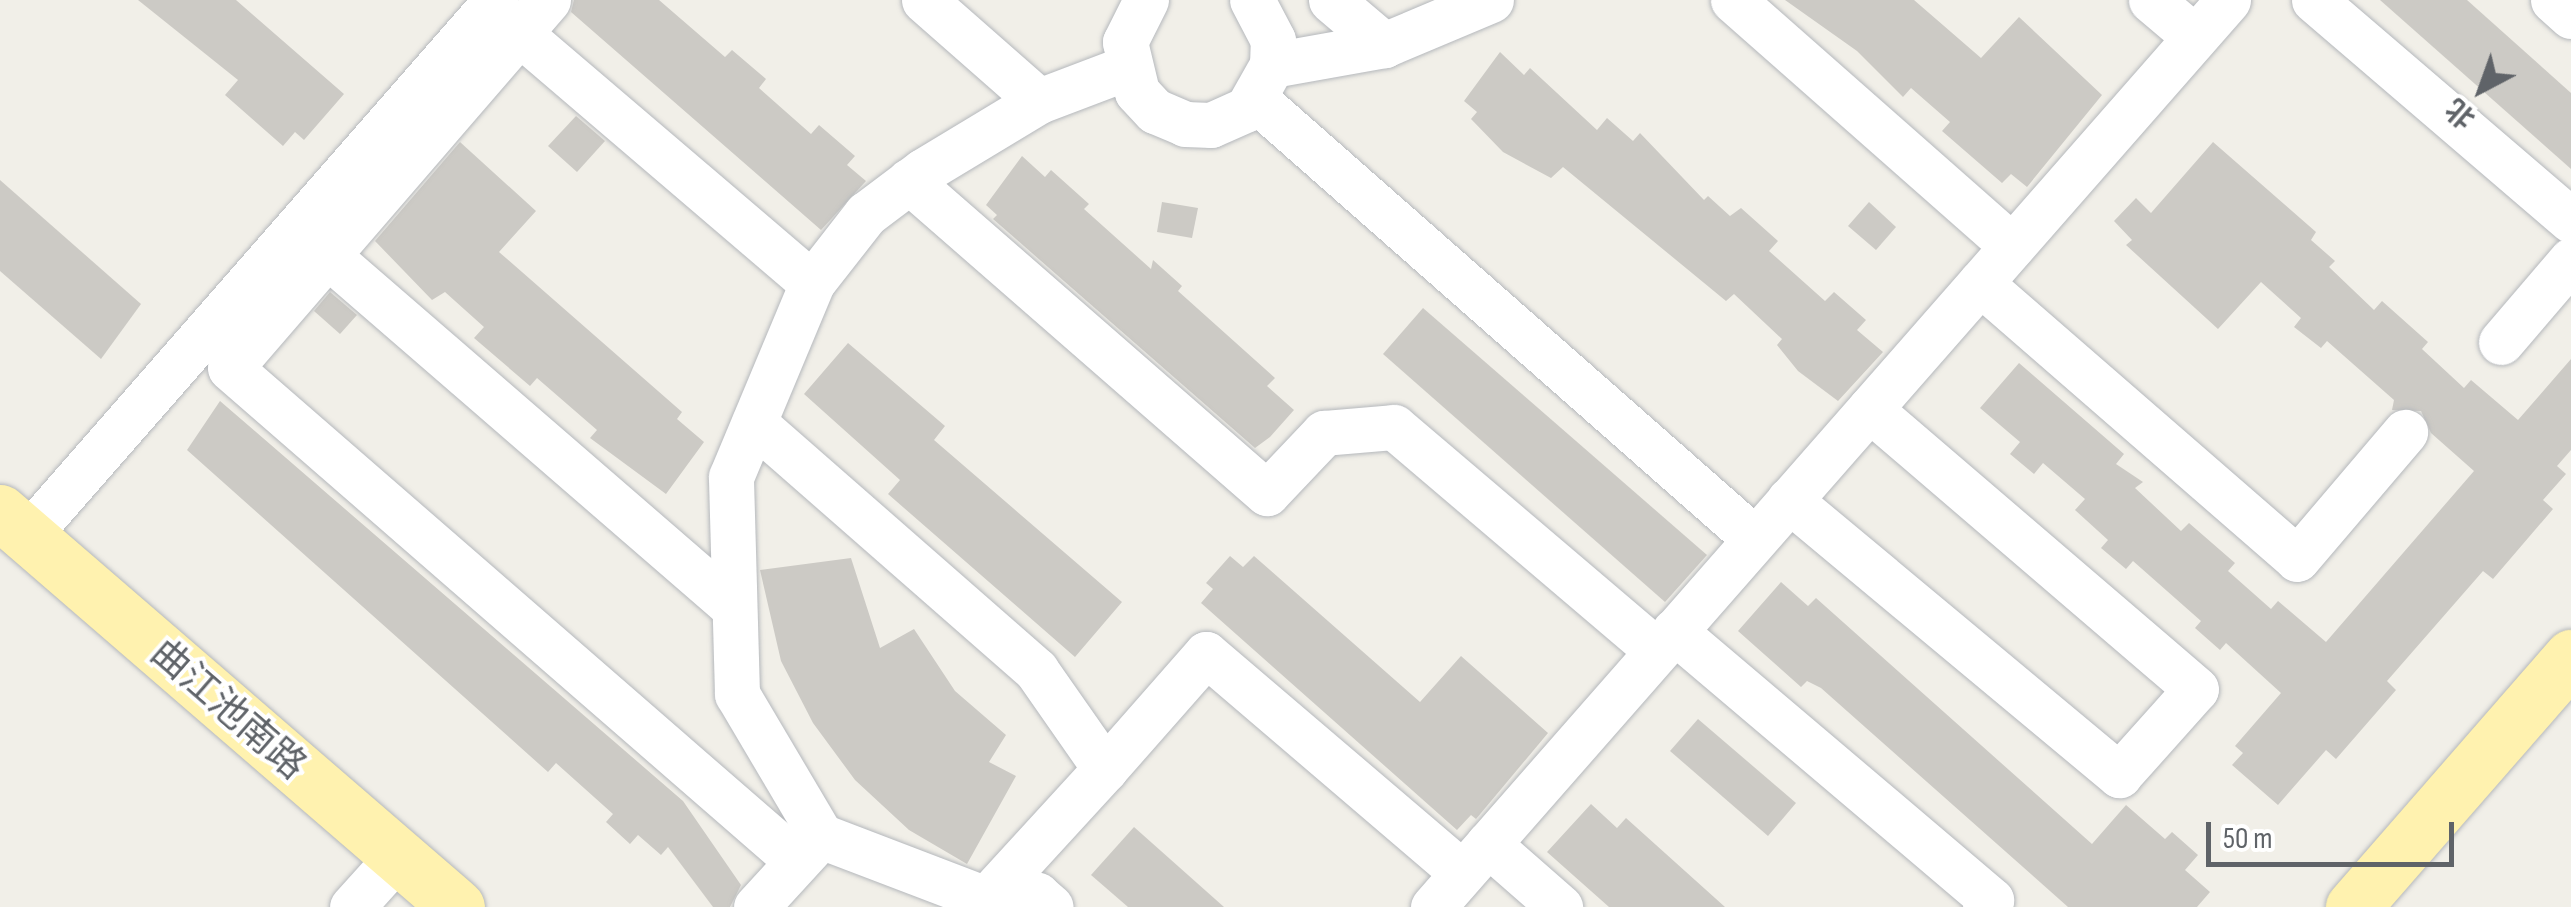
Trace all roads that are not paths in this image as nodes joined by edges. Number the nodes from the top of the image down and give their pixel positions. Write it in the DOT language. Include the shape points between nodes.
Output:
graph roads {
  1 [pos="924,0"];
  2 [pos="1252,0"];
  3 [pos="1332,0"];
  4 [pos="1491,0"];
  5 [pos="1733,0"];
  6 [pos="2151,0"];
  7 [pos="2228,0"];
  8 [pos="2314,0"];
  9 [pos="2553,0"];
  10 [pos="1131,7"];
  11 [pos="521,11"];
  12 [pos="2571,16"];
  13 [pos="2195,37"];
  14 [pos="1384,45"];
  15 [pos="1126,68"];
  16 [pos="1264,82"];
  17 [pos="1039,101"];
  18 [pos="910,181"];
  19 [pos="2571,220"];
  20 [pos="2012,246"];
  21 [pos="326,255"];
  22 [pos="2571,260"];
  23 [pos="1980,282"];
  24 [pos="812,283"];
  25 [pos="2501,342"];
  26 [pos="1869,409"];
  27 [pos="754,423"];
  28 [pos="2405,432"];
  29 [pos="1790,500"];
  30 [pos="9,534"];
  31 [pos="1755,539"];
  32 [pos="730,604"];
  33 [pos="1666,641"];
  34 [pos="2571,656"];
  35 [pos="2571,707"];
  36 [pos="1104,769"];
  37 [pos="810,849"];
  38 [pos="1475,859"];
  39 [pos="398,893"];
  40 [pos="756,907"];
  41 [pos="1026,907"];
  42 [pos="1051,907"];
  43 [pos="1432,907"];
  44 [pos="1560,907"];
  45 [pos="1985,907"];
  46 [pos="2352,907"];
  47 [pos="2397,907"];
  1 -- 17 [label="street"];
  2 -- 16 [label="street" via="1273,40"];
  3 -- 14 [label="street"];
  4 -- 14 [label="street"];
  5 -- 20 [label="street"];
  6 -- 13 [label="street"];
  7 -- 13 [label="street"];
  8 -- 19 [label="street"];
  9 -- 12 [label="street"];
  10 -- 15 [label="street"];
  11 -- 21 [label="street"];
  11 -- 24 [label="street"];
  11 -- 30 [label="street"];
  13 -- 20 [label="street"];
  14 -- 16 [label="street"];
  15 -- 16 [label="street" via="1155,111 1185,124 1224,121"];
  15 -- 17 [label="street"];
  16 -- 31 [label="street"];
  17 -- 18 [label="street"];
  18 -- 24 [label="street" via="866,214"];
  18 -- 33 [label="street" via="1268,493 1324,433 1394,427"];
  20 -- 23 [label="street"];
  21 -- 32 [label="street"];
  21 -- 37 [label="street" via="230,368"];
  22 -- 25 [label="street"];
  23 -- 26 [label="street"];
  23 -- 28 [label="street" via="2297,559"];
  24 -- 27 [label="street"];
  26 -- 29 [label="street"];
  26 -- 29 [label="street" via="2196,689 2118,776"];
  27 -- 32 [label="street" via="732,477"];
  27 -- 36 [label="street" via="1036,670"];
  29 -- 31 [label="street"];
  30 -- 39 [label="main road, 曲江池南路"];
  31 -- 33 [label="street"];
  32 -- 37 [label="street" via="737,694"];
  33 -- 38 [label="street"];
  33 -- 45 [label="street" via="1991,900"];
  34 -- 46 [label="main road"];
  35 -- 47 [label="main road"];
  36 -- 37 [label="street" via="986,899"];
  36 -- 38 [label="street" via="1206,654"];
  37 -- 40 [label="street"];
  38 -- 43 [label="street"];
  38 -- 44 [label="street"];
  41 -- 42 [label="street" via="1037,895"];
}
